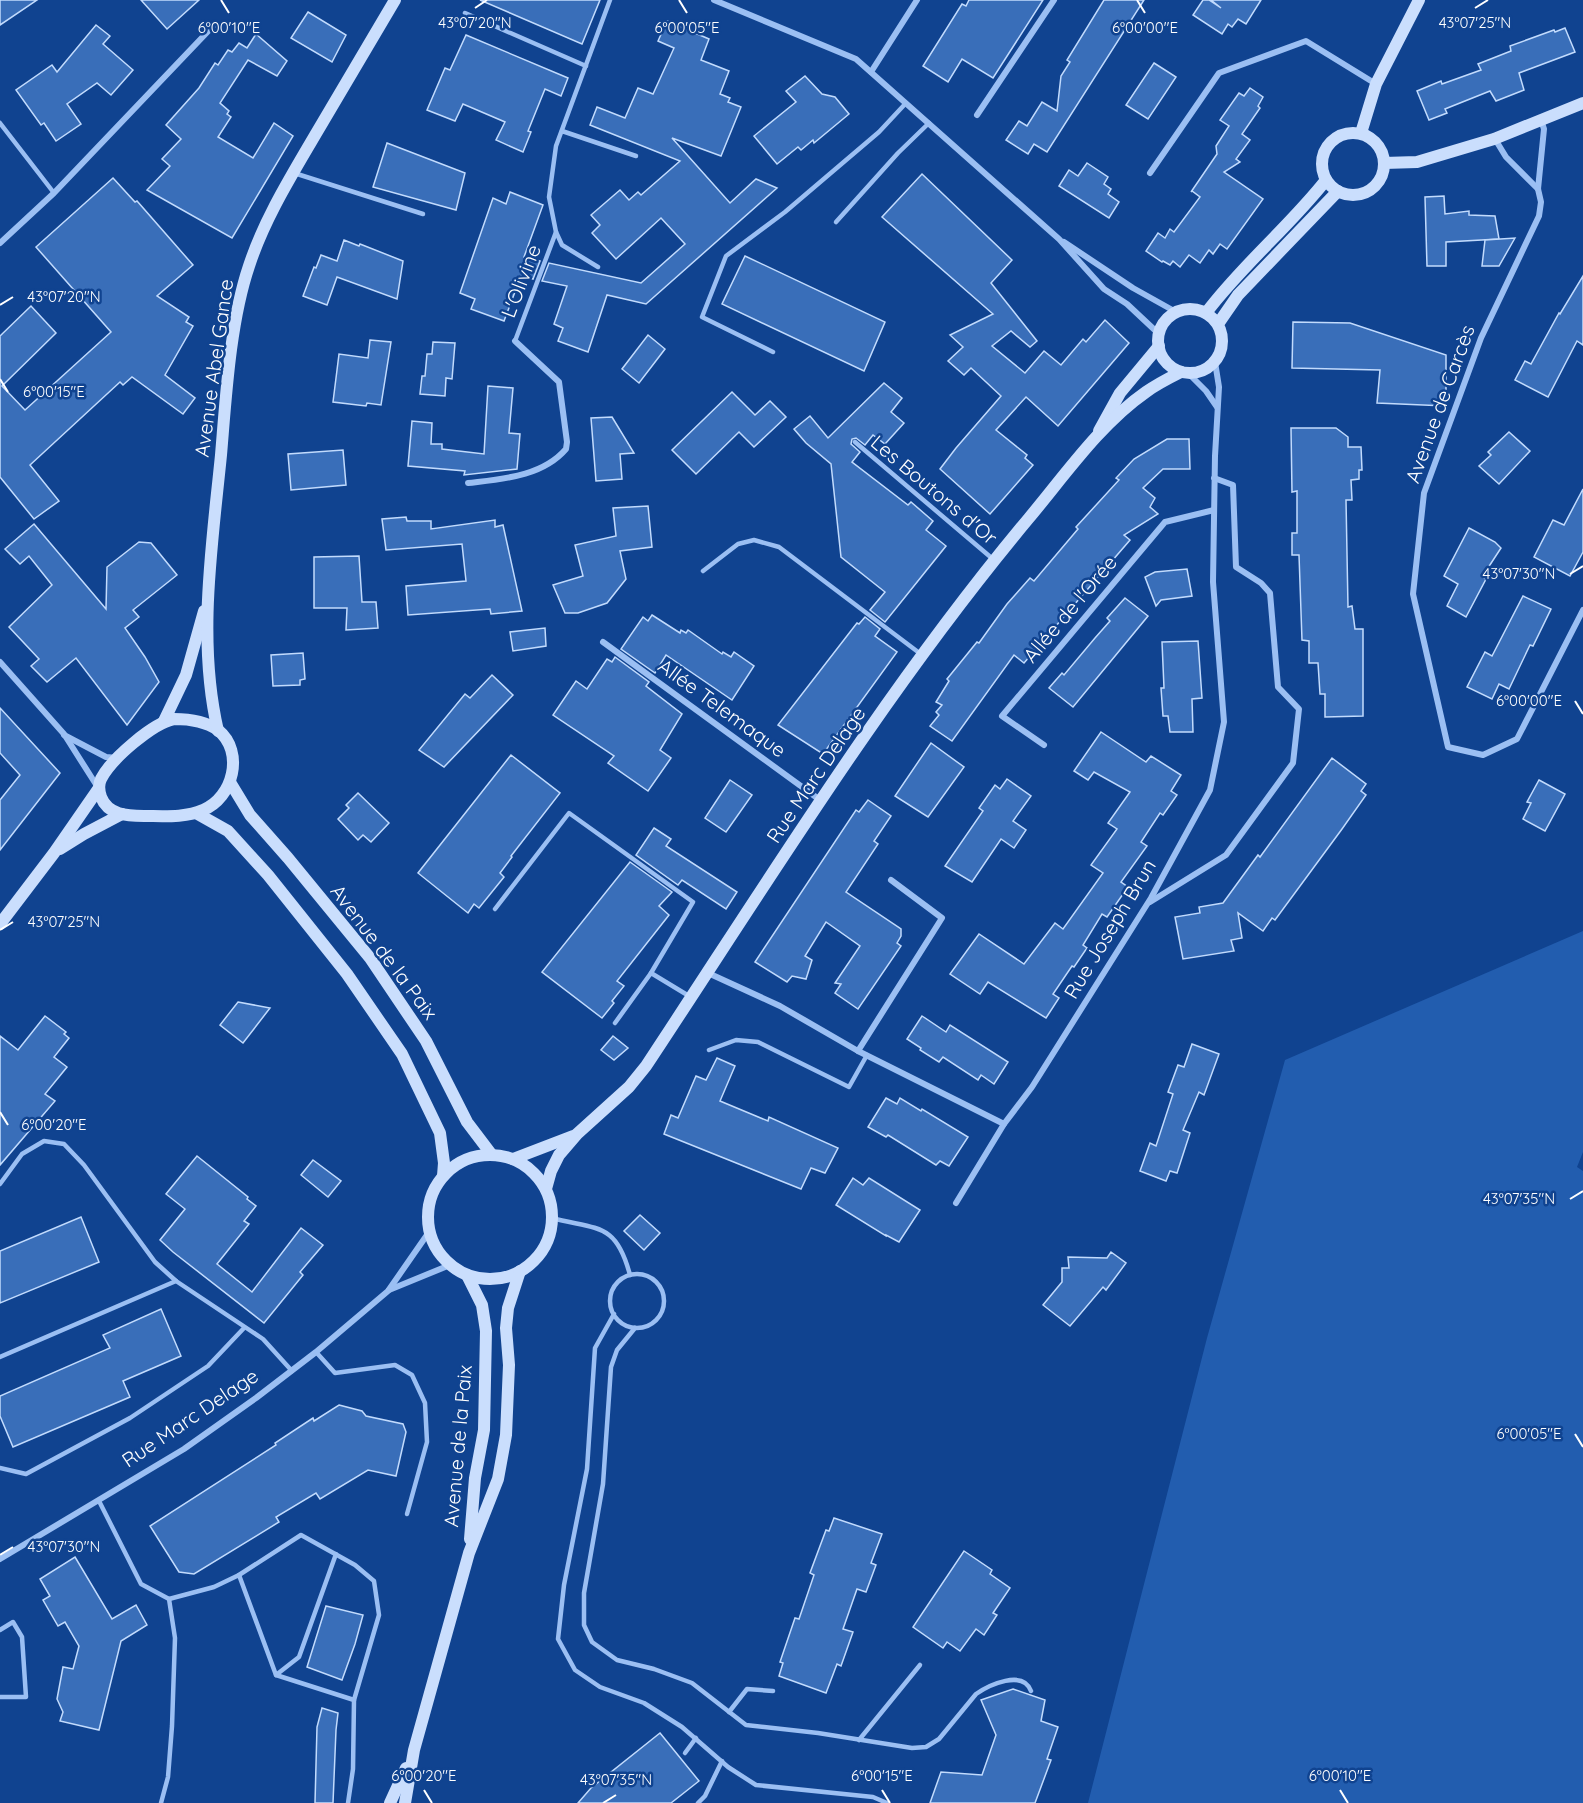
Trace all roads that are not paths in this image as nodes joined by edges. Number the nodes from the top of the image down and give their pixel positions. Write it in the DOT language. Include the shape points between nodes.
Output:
graph roads {
  1 [pos="395,0"];
  2 [pos="610,0"];
  3 [pos="714,0"];
  4 [pos="917,0"];
  5 [pos="1054,0"];
  6 [pos="1419,0"];
  7 [pos="465,13"];
  8 [pos="214,24"];
  9 [pos="586,66"];
  10 [pos="871,72"];
  11 [pos="1376,84"];
  12 [pos="906,103"];
  13 [pos="1583,103"];
  14 [pos="977,115"];
  15 [pos="1541,120"];
  16 [pos="0,123"];
  17 [pos="929,123"];
  18 [pos="562,131"];
  19 [pos="1361,134"];
  20 [pos="1494,139"];
  21 [pos="636,156"];
  22 [pos="1384,163"];
  23 [pos="293,172"];
  24 [pos="1150,174"];
  25 [pos="1326,180"];
  26 [pos="1538,189"];
  27 [pos="1338,191"];
  28 [pos="54,193"];
  29 [pos="423,214"];
  30 [pos="836,222"];
  31 [pos="556,232"];
  32 [pos="1059,239"];
  33 [pos="0,243"];
  34 [pos="598,267"];
  35 [pos="1176,312"];
  36 [pos="1206,313"];
  37 [pos="1218,324"];
  38 [pos="515,340"];
  39 [pos="1159,340"];
  40 [pos="773,352"];
  41 [pos="1215,362"];
  42 [pos="1185,373"];
  43 [pos="1218,408"];
  44 [pos="1094,440"];
  45 [pos="855,442"];
  46 [pos="1214,478"];
  47 [pos="468,483"];
  48 [pos="1214,510"];
  49 [pos="994,560"];
  50 [pos="703,571"];
  51 [pos="207,598"];
  52 [pos="1583,610"];
  53 [pos="603,642"];
  54 [pos="922,655"];
  55 [pos="0,662"];
  56 [pos="164,721"];
  57 [pos="218,730"];
  58 [pos="64,734"];
  59 [pos="1044,745"];
  60 [pos="118,758"];
  61 [pos="230,782"];
  62 [pos="99,788"];
  63 [pos="820,800"];
  64 [pos="196,813"];
  65 [pos="122,814"];
  66 [pos="54,854"];
  67 [pos="891,880"];
  68 [pos="1147,904"];
  69 [pos="495,909"];
  70 [pos="0,924"];
  71 [pos="651,973"];
  72 [pos="708,973"];
  73 [pos="691,998"];
  74 [pos="615,1023"];
  75 [pos="709,1050"];
  76 [pos="858,1051"];
  77 [pos="867,1055"];
  78 [pos="1004,1124"];
  79 [pos="577,1134"];
  80 [pos="492,1155"];
  81 [pos="513,1159"];
  82 [pos="443,1176"];
  83 [pos="0,1184"];
  84 [pos="546,1189"];
  85 [pos="956,1203"];
  86 [pos="552,1218"];
  87 [pos="429,1232"];
  88 [pos="450,1265"];
  89 [pos="520,1271"];
  90 [pos="467,1275"];
  91 [pos="630,1275"];
  92 [pos="176,1281"];
  93 [pos="388,1291"];
  94 [pos="614,1314"];
  95 [pos="244,1328"];
  96 [pos="635,1328"];
  97 [pos="316,1352"];
  98 [pos="0,1357"];
  99 [pos="292,1371"];
  100 [pos="0,1468"];
  101 [pos="99,1501"];
  102 [pos="406,1514"];
  103 [pos="469,1553"];
  104 [pos="336,1554"];
  105 [pos="0,1559"];
  106 [pos="239,1575"];
  107 [pos="169,1599"];
  108 [pos="0,1630"];
  109 [pos="920,1665"];
  110 [pos="276,1675"];
  111 [pos="773,1691"];
  112 [pos="1031,1691"];
  113 [pos="0,1697"];
  114 [pos="354,1700"];
  115 [pos="729,1712"];
  116 [pos="696,1738"];
  117 [pos="859,1740"];
  118 [pos="414,1750"];
  119 [pos="685,1753"];
  120 [pos="722,1761"];
  121 [pos="161,1803"];
  122 [pos="348,1803"];
  123 [pos="390,1803"];
  124 [pos="405,1803"];
  125 [pos="698,1803"];
  126 [pos="886,1803"];
  1 -- 23 [label="main road, Avenue Abel Gance"];
  2 -- 9 [label="lane, L'Olivine"];
  3 -- 10 [label="street" via="856,59"];
  4 -- 10 [label="street"];
  5 -- 14 [label="street"];
  6 -- 11 [label="main road"];
  7 -- 9 [label="lane"];
  8 -- 28 [label="street"];
  9 -- 18 [label="lane, L'Olivine"];
  10 -- 12 [label="street"];
  11 -- 19 [label="main road"];
  11 -- 24 [label="street" via="1305,41 1219,73"];
  12 -- 17 [label="street"];
  12 -- 40 [label="lane" via="879,132 726,256 702,317"];
  13 -- 15 [label="main road"];
  15 -- 20 [label="main road"];
  15 -- 26 [label="street, Avenue de Carcès" via="1544,129"];
  16 -- 28 [label="lane"];
  17 -- 30 [label="lane"];
  17 -- 32 [label="street"];
  18 -- 21 [label="lane"];
  18 -- 31 [label="lane, L'Olivine" via="549,197"];
  19 -- 22 [label="main road" via="1377,144"];
  19 -- 25 [label="main road" via="1350,132 1324,149 1322,170"];
  20 -- 22 [label="main road" via="1417,162"];
  20 -- 26 [label="street"];
  22 -- 27 [label="main road" via="1379,180 1365,192 1356,195"];
  23 -- 29 [label="lane"];
  23 -- 51 [label="main road, Avenue Abel Gance" via="248,267 237,319"];
  25 -- 27 [label="main road"];
  25 -- 36 [label="main road"];
  26 -- 52 [label="street, Avenue de Carcès" via="1539,216 1481,338 1424,492 1413,594 1448,747 1483,755 1517,739"];
  27 -- 37 [label="main road" via="1238,295"];
  28 -- 33 [label="street"];
  31 -- 34 [label="lane, L'Olivine" via="562,245"];
  31 -- 38 [label="lane, L'Olivine"];
  32 -- 35 [label="street"];
  32 -- 39 [label="street" via="1104,289 1127,304"];
  35 -- 36 [label="main road" via="1186,309"];
  35 -- 39 [label="main road" via="1162,326"];
  36 -- 37 [label="main road"];
  37 -- 41 [label="main road" via="1223,344"];
  38 -- 47 [label="street" via="559,382 566,449 525,474"];
  39 -- 42 [label="main road" via="1166,363"];
  39 -- 44 [label="main road, Rue Marc Delage" via="1120,393"];
  41 -- 42 [label="main road" via="1198,372"];
  41 -- 43 [label="street, Rue Joseph Brun"];
  42 -- 43 [label="street"];
  42 -- 44 [label="main road, Rue Marc Delage" via="1138,398"];
  43 -- 46 [label="street, Rue Joseph Brun"];
  44 -- 49 [label="main road, Rue Marc Delage"];
  45 -- 49 [label="lane, Les Boutons d'Or"];
  46 -- 48 [label="street, Rue Joseph Brun"];
  46 -- 68 [label="street" via="1233,485 1236,567 1270,593 1278,687 1299,709 1293,763 1227,855"];
  48 -- 59 [label="street, Allée de l'Orée" via="1165,522 1002,716"];
  48 -- 68 [label="street, Rue Joseph Brun" via="1213,582 1224,722 1210,790"];
  49 -- 54 [label="main road, Rue Marc Delage"];
  50 -- 54 [label="lane" via="738,544 754,540 779,547"];
  51 -- 56 [label="main road, Avenue Abel Gance" via="186,675"];
  51 -- 57 [label="main road, Avenue Abel Gance" via="209,678"];
  53 -- 63 [label="street, Allée Telemaque"];
  54 -- 63 [label="main road, Rue Marc Delage"];
  55 -- 58 [label="street"];
  56 -- 57 [label="main road" via="187,718"];
  56 -- 60 [label="main road"];
  57 -- 61 [label="main road" via="233,756"];
  58 -- 60 [label="street" via="106,757"];
  58 -- 62 [label="street"];
  60 -- 62 [label="main road" via="101,779"];
  61 -- 64 [label="main road" via="219,800"];
  61 -- 80 [label="main road, Avenue de la Paix" via="250,815 370,958 426,1041 467,1122"];
  62 -- 65 [label="main road" via="104,804"];
  62 -- 66 [label="main road"];
  63 -- 72 [label="main road, Rue Marc Delage"];
  64 -- 65 [label="main road"];
  64 -- 82 [label="main road" via="228,831 268,875 347,974 402,1054 440,1133"];
  65 -- 66 [label="main road"];
  66 -- 70 [label="main road"];
  67 -- 76 [label="street" via="942,918"];
  68 -- 78 [label="street, Rue Joseph Brun" via="1032,1087"];
  69 -- 71 [label="lane" via="569,813 693,902"];
  71 -- 73 [label="lane"];
  71 -- 74 [label="lane"];
  72 -- 73 [label="main road, Rue Marc Delage"];
  72 -- 76 [label="street" via="780,1006"];
  73 -- 79 [label="main road, Rue Marc Delage" via="629,1087"];
  75 -- 77 [label="lane" via="736,1040 759,1042 849,1087"];
  76 -- 77 [label="street"];
  77 -- 78 [label="street"];
  78 -- 85 [label="street, Rue Joseph Brun"];
  79 -- 81 [label="main road, Rue Marc Delage"];
  79 -- 84 [label="main road, Rue Marc Delage" via="559,1155"];
  80 -- 81 [label="main road"];
  80 -- 82 [label="main road" via="457,1164"];
  81 -- 84 [label="main road" via="532,1171"];
  82 -- 87 [label="main road" via="432,1193"];
  83 -- 92 [label="lane" via="22,1154 44,1141 64,1144 84,1165 155,1262"];
  84 -- 86 [label="main road"];
  86 -- 89 [label="main road" via="543,1250"];
  86 -- 91 [label="lane" via="606,1231 618,1241"];
  87 -- 88 [label="main road"];
  87 -- 93 [label="street, Rue Marc Delage"];
  88 -- 90 [label="main road"];
  88 -- 93 [label="street, Rue Marc Delage"];
  89 -- 90 [label="main road" via="494,1279"];
  89 -- 103 [label="main road, Avenue de la Paix" via="508,1308 506,1425 498,1479"];
  90 -- 103 [label="main road, Avenue de la Paix" via="482,1305 486,1331 484,1430"];
  91 -- 94 [label="lane" via="616,1284 612,1292"];
  91 -- 96 [label="lane" via="648,1276 664,1295 657,1320"];
  92 -- 95 [label="lane"];
  92 -- 98 [label="lane"];
  93 -- 97 [label="street, Rue Marc Delage"];
  94 -- 96 [label="lane" via="623,1324"];
  94 -- 116 [label="lane" via="595,1348 587,1469 564,1585 558,1639 575,1670 600,1687 644,1703"];
  95 -- 99 [label="lane" via="263,1339"];
  95 -- 100 [label="lane" via="208,1366 130,1419 26,1474"];
  96 -- 115 [label="lane" via="617,1350 611,1367 603,1484 584,1593 584,1625 592,1642 617,1660 692,1683"];
  97 -- 99 [label="street, Rue Marc Delage"];
  97 -- 102 [label="lane" via="334,1373 395,1365 412,1376 425,1403 427,1442"];
  99 -- 101 [label="street, Rue Marc Delage" via="218,1426"];
  101 -- 105 [label="street, Rue Marc Delage"];
  101 -- 107 [label="lane" via="141,1584"];
  103 -- 118 [label="main road, Avenue de la Paix"];
  104 -- 106 [label="lane" via="301,1535"];
  104 -- 110 [label="lane" via="299,1657"];
  104 -- 114 [label="lane" via="374,1581 379,1615"];
  106 -- 107 [label="lane" via="214,1587"];
  106 -- 110 [label="lane"];
  107 -- 121 [label="lane" via="175,1638 172,1726 168,1777"];
  108 -- 113 [label="lane" via="13,1622 22,1637 26,1697"];
  109 -- 117 [label="lane"];
  110 -- 114 [label="lane"];
  111 -- 115 [label="lane" via="747,1689"];
  112 -- 117 [label="lane" via="1017,1680 982,1689 939,1739 926,1747"];
  114 -- 122 [label="lane" via="353,1769"];
  115 -- 117 [label="lane" via="746,1725"];
  116 -- 119 [label="lane"];
  116 -- 120 [label="lane"];
  118 -- 123 [label="main road, Avenue de la Paix"];
  118 -- 124 [label="main road, Avenue de la Paix"];
  120 -- 125 [label="lane"];
  120 -- 126 [label="lane" via="756,1785 873,1797"];
}
